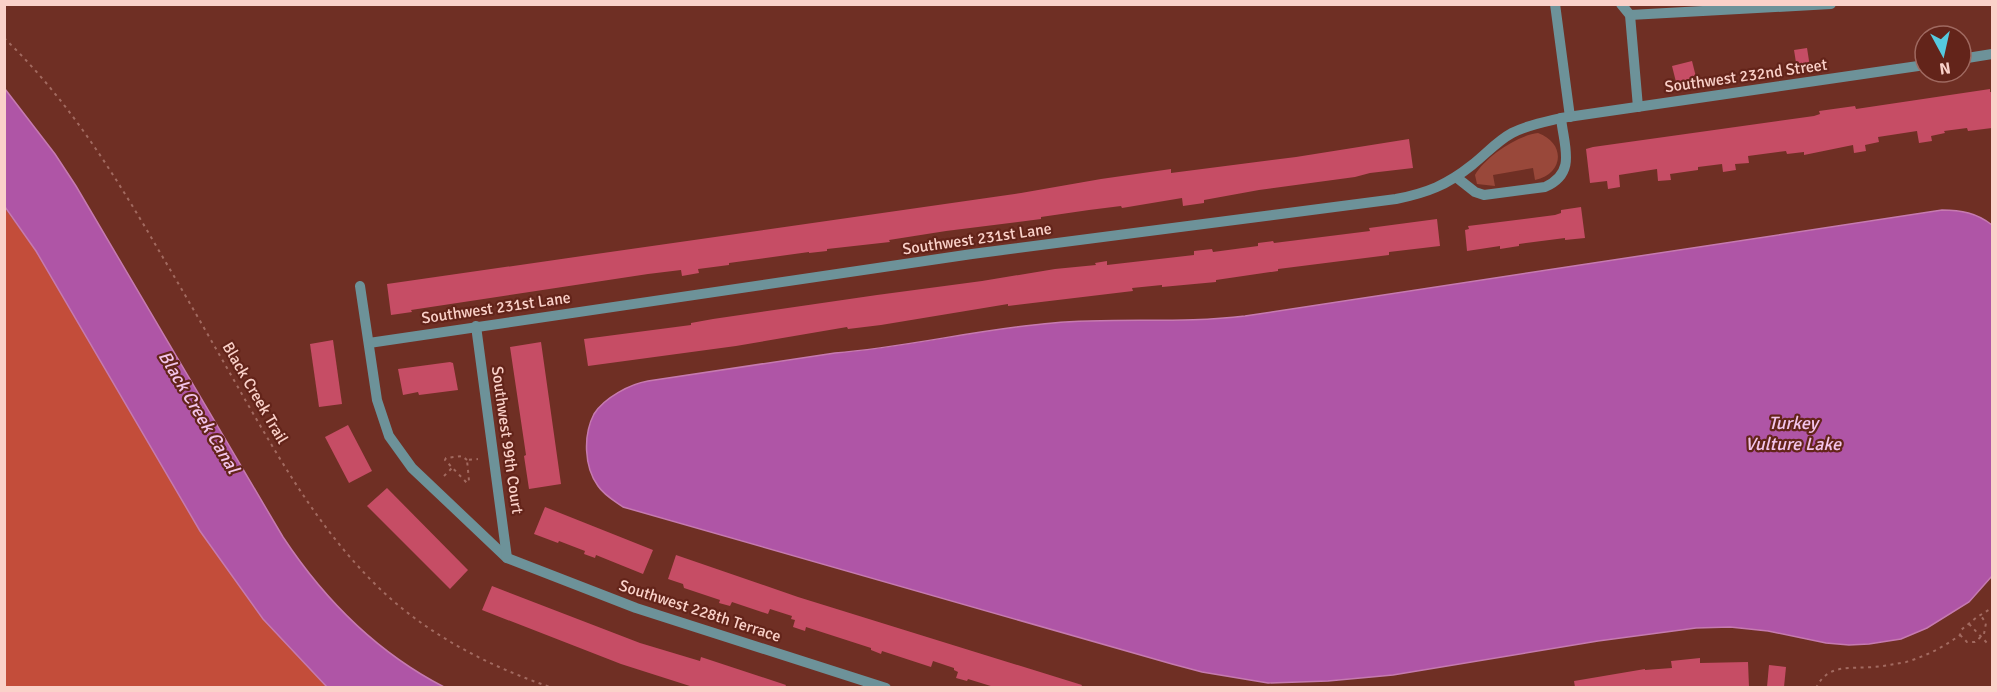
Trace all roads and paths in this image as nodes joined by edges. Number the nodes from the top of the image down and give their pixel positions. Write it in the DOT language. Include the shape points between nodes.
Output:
graph roads {
  1 [pos="1555,4"];
  2 [pos="1621,4"];
  3 [pos="1831,4"];
  4 [pos="1630,15"];
  5 [pos="4,38"];
  6 [pos="1992,54"];
  7 [pos="1973,57"];
  8 [pos="1913,66"];
  9 [pos="1638,107"];
  10 [pos="1566,118"];
  11 [pos="1456,177"];
  12 [pos="360,286"];
  13 [pos="476,326"];
  14 [pos="369,343"];
  15 [pos="478,459"];
  16 [pos="467,460"];
  17 [pos="452,468"];
  18 [pos="444,476"];
  19 [pos="507,558"];
  20 [pos="1992,608"];
  21 [pos="1981,616"];
  22 [pos="1969,624"];
  23 [pos="1960,635"];
  24 [pos="1981,637"];
  25 [pos="1989,645"];
  26 [pos="553,687"];
  27 [pos="886,687"];
  28 [pos="1816,687"];
  1 -- 10 [label="street"];
  2 -- 4 [label="street"];
  3 -- 4 [label="street"];
  4 -- 9 [label="street"];
  5 -- 26 [label="path, Black Creek Trail" via="78,121 121,186 295,485 332,537 379,588 426,626 493,664"];
  6 -- 7 [label="street"];
  8 -- 9 [label="street, Southwest 232nd Street"];
  9 -- 10 [label="street, Southwest 232nd Street"];
  10 -- 11 [label="street, Southwest 231st Lane" via="1533,124 1512,133"];
  10 -- 11 [label="street" via="1567,163 1565,171 1552,184 1484,195"];
  11 -- 13 [label="street, Southwest 231st Lane" via="1429,191 1396,199 972,254"];
  12 -- 14 [label="street"];
  13 -- 14 [label="street, Southwest 231st Lane"];
  13 -- 19 [label="street, Southwest 99th Court"];
  14 -- 19 [label="street" via="380,414 393,444 412,468"];
  15 -- 16 [label="path"];
  16 -- 17 [label="path" via="462,456 446,458"];
  16 -- 17 [label="path" via="468,482"];
  17 -- 18 [label="path"];
  19 -- 27 [label="street, Southwest 228th Terrace" via="636,608"];
  20 -- 21 [label="path"];
  21 -- 22 [label="path"];
  21 -- 24 [label="path" via="1987,627"];
  22 -- 23 [label="path"];
  22 -- 24 [label="path"];
  23 -- 24 [label="path" via="1967,642"];
  23 -- 28 [label="path" via="1905,662 1834,670"];
  24 -- 25 [label="path"];
}
